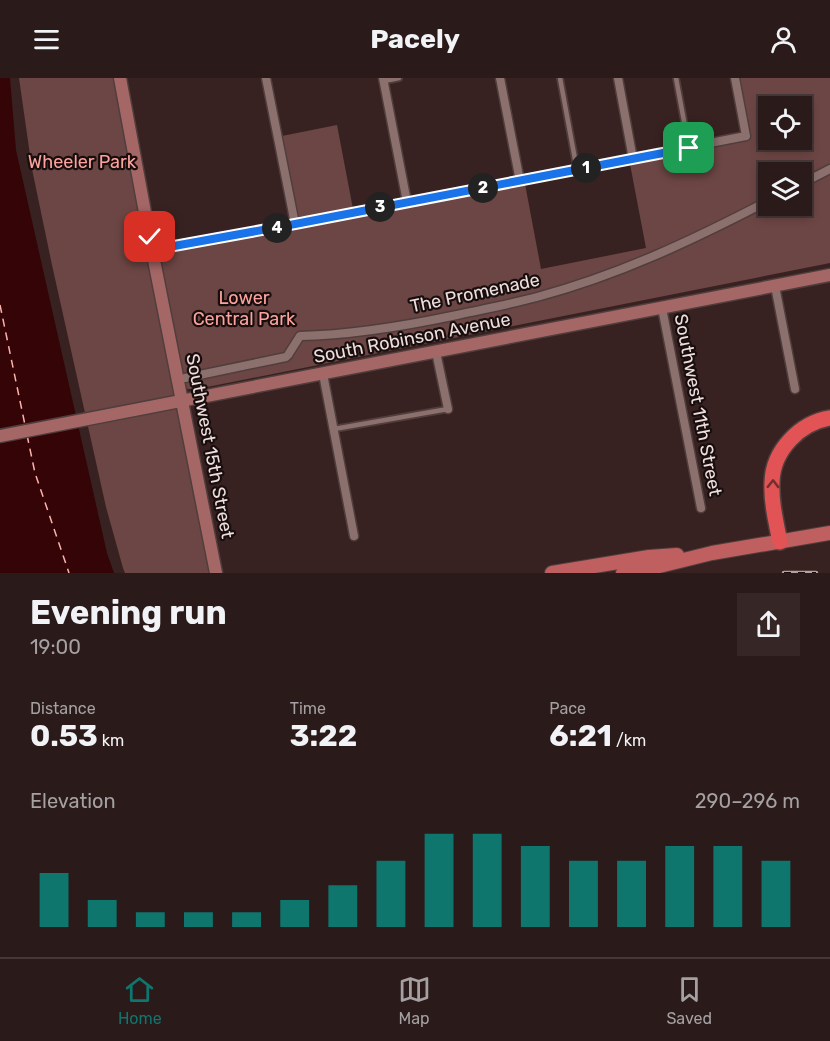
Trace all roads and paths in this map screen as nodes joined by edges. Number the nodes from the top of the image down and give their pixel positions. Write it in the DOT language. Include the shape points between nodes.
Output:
graph roads {
  1 [pos="120,78"];
  2 [pos="266,78"];
  3 [pos="399,78"];
  4 [pos="500,78"];
  5 [pos="560,78"];
  6 [pos="618,78"];
  7 [pos="676,78"];
  8 [pos="735,78"];
  9 [pos="384,80"];
  10 [pos="689,148"];
  11 [pos="633,159"];
  12 [pos="136,162"];
  13 [pos="121,165"];
  14 [pos="830,169"];
  15 [pos="577,170"];
  16 [pos="812,178"];
  17 [pos="520,180"];
  18 [pos="407,202"];
  19 [pos="758,207"];
  20 [pos="295,224"];
  21 [pos="152,250"];
  22 [pos="830,275"];
  23 [pos="775,286"];
  24 [pos="662,308"];
  25 [pos="436,352"];
  26 [pos="323,374"];
  27 [pos="185,378"];
  28 [pos="795,389"];
  29 [pos="183,400"];
  30 [pos="448,409"];
  31 [pos="830,418"];
  32 [pos="334,429"];
  33 [pos="0,436"];
  34 [pos="700,508"];
  35 [pos="830,533"];
  36 [pos="354,536"];
  37 [pos="780,542"];
  38 [pos="712,553"];
  39 [pos="216,573"];
  40 [pos="552,573"];
  41 [pos="623,573"];
  1 -- 12 [label="main road, Southwest 15th Street"];
  2 -- 20 [label="street"];
  3 -- 9 [label="lane"];
  4 -- 17 [label="street"];
  5 -- 15 [label="lane"];
  6 -- 11 [label="street"];
  7 -- 10 [label="lane"];
  8 -- 10 [label="street" via="746,136"];
  9 -- 18 [label="street"];
  10 -- 11 [label="street"];
  11 -- 15 [label="street"];
  12 -- 13 [label="lane"];
  12 -- 21 [label="main road, Southwest 15th Street"];
  14 -- 16 [label="street"];
  15 -- 17 [label="street"];
  17 -- 18 [label="street"];
  18 -- 20 [label="street"];
  19 -- 27 [label="street, The Promenade" via="658,255 545,295 424,322 300,336 286,357"];
  20 -- 21 [label="street"];
  21 -- 29 [label="main road, Southwest 15th Street"];
  22 -- 23 [label="main road, South Robinson Avenue"];
  23 -- 24 [label="main road, South Robinson Avenue"];
  23 -- 28 [label="street"];
  24 -- 25 [label="main road, South Robinson Avenue"];
  24 -- 34 [label="street, Southwest 11th Street"];
  25 -- 26 [label="main road, South Robinson Avenue"];
  25 -- 30 [label="street"];
  26 -- 29 [label="main road, South Robinson Avenue"];
  26 -- 32 [label="street"];
  29 -- 33 [label="main road, South Robinson Avenue"];
  29 -- 39 [label="main road, Southwest 15th Street"];
  30 -- 32 [label="lane"];
  37 -- 31 [label="highway, one-way" via="772,481 777,460 803,428"];
  32 -- 36 [label="street"];
  35 -- 37 [label="main road"];
  37 -- 38 [label="main road"];
  38 -- 40 [label="main road" via="649,557"];
  38 -- 41 [label="main road"];
}
